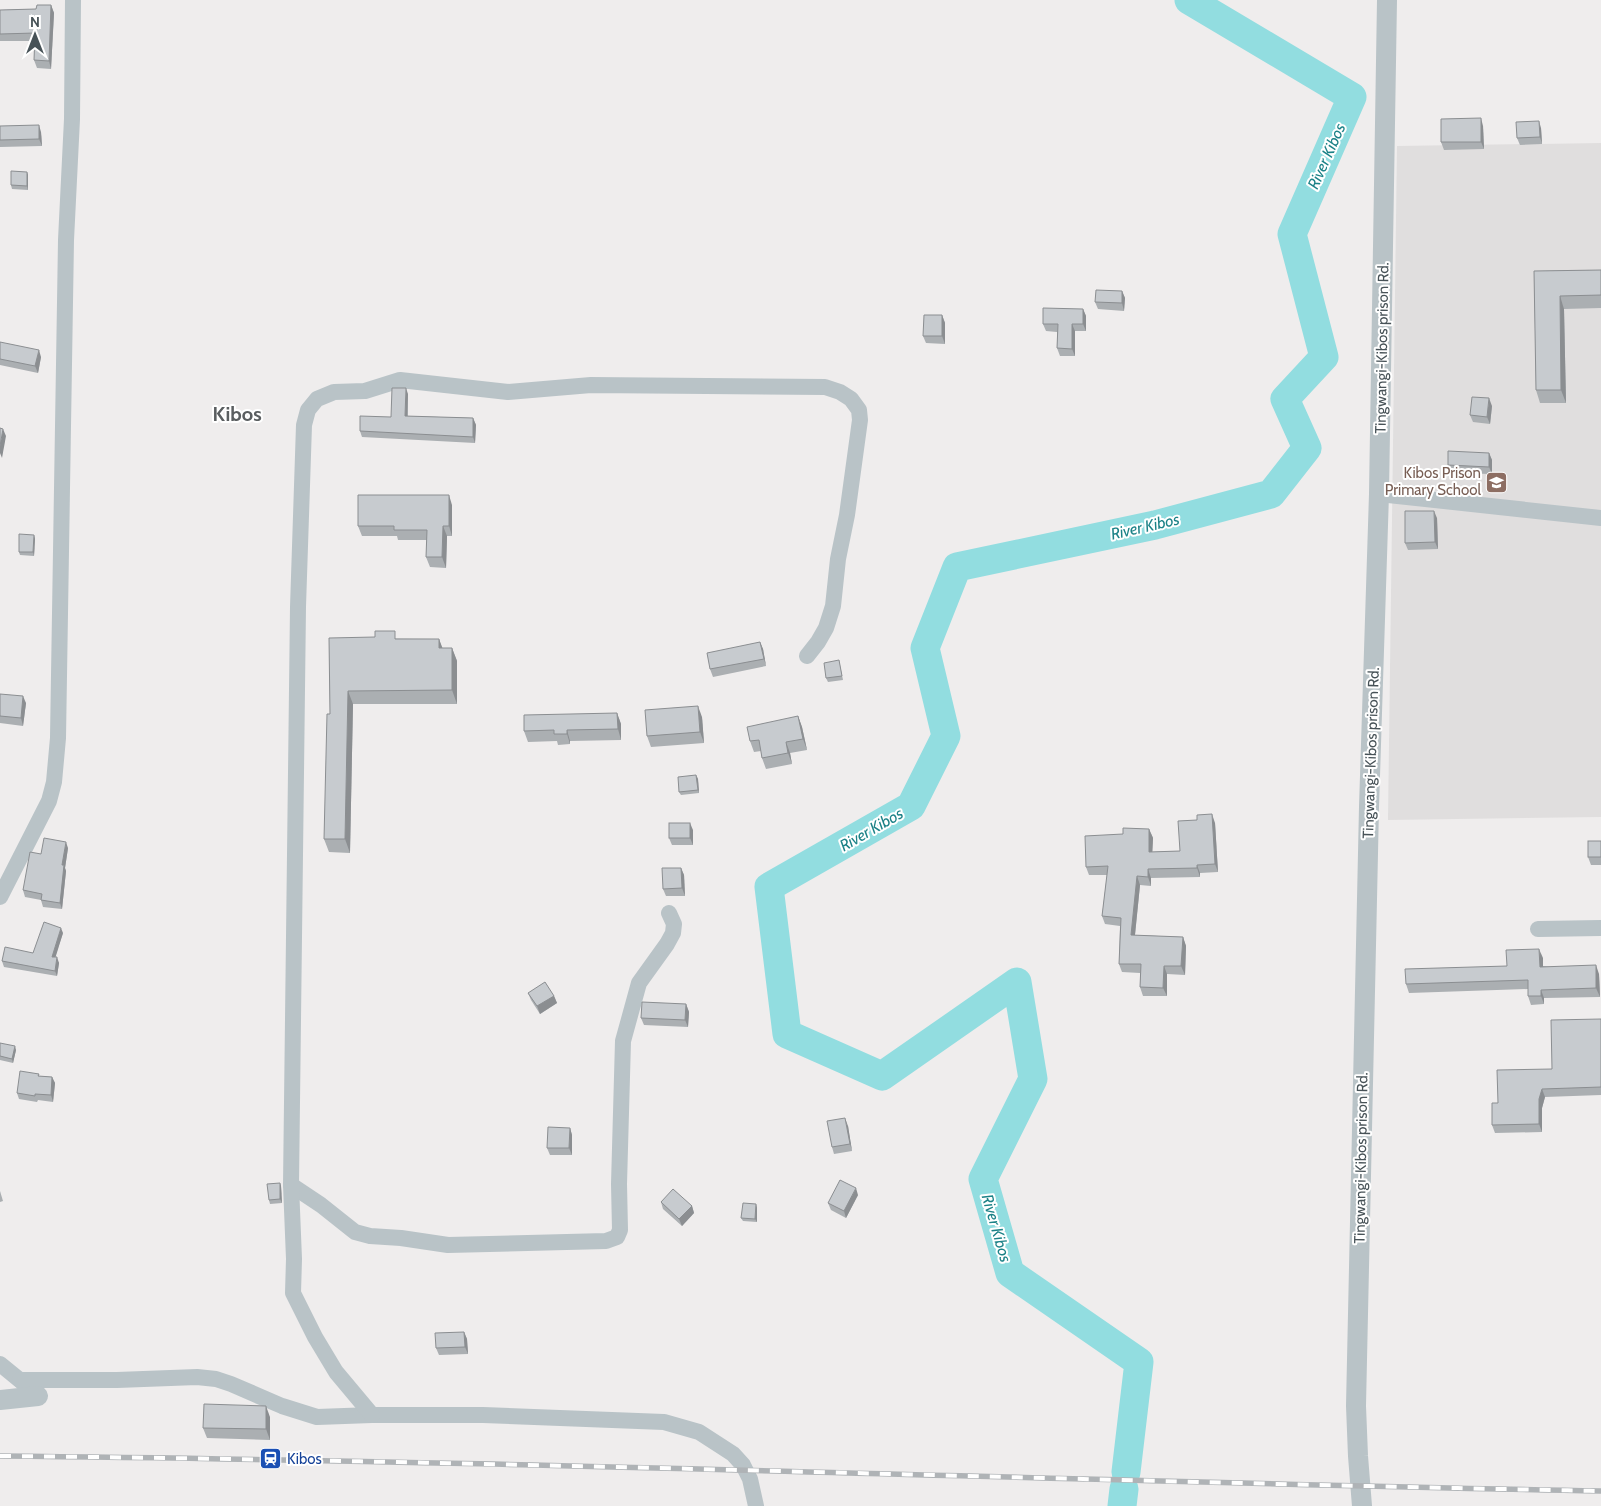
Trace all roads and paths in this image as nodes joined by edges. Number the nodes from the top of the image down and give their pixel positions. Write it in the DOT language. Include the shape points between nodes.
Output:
graph roads {
  1 [pos="73,0"];
  2 [pos="1387,0"];
  3 [pos="1379,494"];
  4 [pos="1601,518"];
  5 [pos="807,656"];
  6 [pos="0,897"];
  7 [pos="670,913"];
  8 [pos="1538,928"];
  9 [pos="1601,928"];
  10 [pos="291,1185"];
  11 [pos="0,1364"];
  12 [pos="20,1380"];
  13 [pos="38,1396"];
  14 [pos="0,1400"];
  15 [pos="372,1415"];
  16 [pos="756,1506"];
  17 [pos="1362,1506"];
  1 -- 6 [label="street" via="58,738 49,801"];
  2 -- 3 [label="street, Tingwangi-Kibos prison Rd."];
  3 -- 4 [label="street"];
  3 -- 17 [label="street, Tingwangi-Kibos prison Rd." via="1356,1406"];
  5 -- 10 [label="street" via="826,628 833,606 859,429 859,410 840,392 825,387 591,385 508,392 400,380 365,391 334,392 317,400 308,410 304,425 298,607"];
  7 -- 10 [label="street" via="673,933 639,983 623,1041 620,1230 617,1237 606,1241 448,1245 370,1236 354,1232"];
  8 -- 9 [label="street"];
  10 -- 15 [label="street" via="293,1293 336,1372"];
  11 -- 12 [label="street"];
  12 -- 13 [label="street"];
  12 -- 15 [label="street" via="197,1377 223,1382 317,1417"];
  13 -- 14 [label="street"];
  15 -- 16 [label="street" via="483,1415 664,1422 698,1432 733,1454 750,1478"];
}
